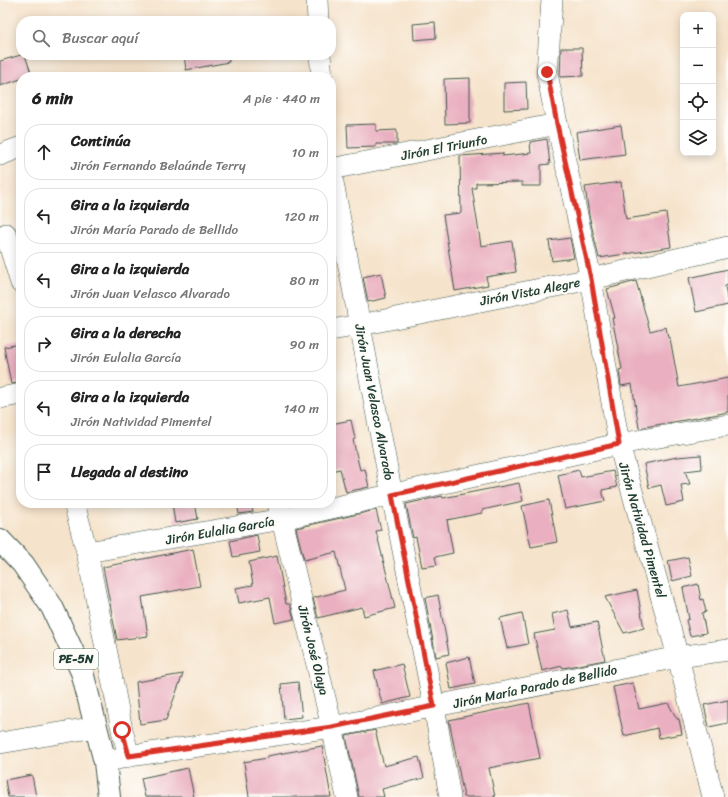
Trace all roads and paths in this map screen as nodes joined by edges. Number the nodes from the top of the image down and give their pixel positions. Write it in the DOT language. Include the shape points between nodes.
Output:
graph roads {
  1 [pos="318,0"];
  2 [pos="552,0"];
  3 [pos="318,16"];
  4 [pos="320,60"];
  5 [pos="322,72"];
  6 [pos="557,124"];
  7 [pos="16,149"];
  8 [pos="0,155"];
  9 [pos="336,168"];
  10 [pos="336,198"];
  11 [pos="9,232"];
  12 [pos="728,247"];
  13 [pos="16,262"];
  14 [pos="591,279"];
  15 [pos="360,325"];
  16 [pos="336,329"];
  17 [pos="16,395"];
  18 [pos="0,398"];
  19 [pos="728,425"];
  20 [pos="619,444"];
  21 [pos="392,495"];
  22 [pos="336,503"];
  23 [pos="75,508"];
  24 [pos="301,508"];
  25 [pos="280,511"];
  26 [pos="0,540"];
  27 [pos="87,552"];
  28 [pos="728,650"];
  29 [pos="678,657"];
  30 [pos="434,706"];
  31 [pos="96,727"];
  32 [pos="332,727"];
  33 [pos="0,744"];
  34 [pos="129,756"];
  35 [pos="105,762"];
  36 [pos="109,797"];
  37 [pos="347,797"];
  38 [pos="450,797"];
  39 [pos="713,797"];
  1 -- 3 [label="street"];
  2 -- 6 [label="street, Jirón Natividad Pimentel" via="547,72"];
  4 -- 5 [label="street"];
  6 -- 9 [label="street, Jirón El Triunfo"];
  6 -- 14 [label="street, Jirón Natividad Pimentel"];
  7 -- 8 [label="street"];
  10 -- 15 [label="street, Jirón Juan Velasco Alvarado"];
  11 -- 13 [label="street"];
  12 -- 14 [label="street, Jirón Vista Alegre"];
  14 -- 15 [label="street, Jirón Vista Alegre"];
  14 -- 20 [label="street, Jirón Natividad Pimentel"];
  15 -- 16 [label="street, Jirón Vista Alegre"];
  15 -- 21 [label="street, Jirón Juan Velasco Alvarado"];
  17 -- 18 [label="street"];
  19 -- 20 [label="street, Jirón Eulalia García"];
  20 -- 21 [label="street, Jirón Eulalia García"];
  20 -- 29 [label="street, Jirón Natividad Pimentel"];
  21 -- 22 [label="street, Jirón Eulalia García"];
  21 -- 30 [label="street, Jirón Juan Velasco Alvarado"];
  23 -- 27 [label="street"];
  24 -- 25 [label="street, Jirón Eulalia García"];
  25 -- 27 [label="street, Jirón Eulalia García"];
  25 -- 32 [label="street, Jirón José Olaya"];
  26 -- 31 [label="highway, PE-5N" via="23,564 52,607 82,672"];
  27 -- 34 [label="street"];
  28 -- 29 [label="street, Jirón María Parado de Bellido"];
  29 -- 30 [label="street, Jirón María Parado de Bellido"];
  29 -- 39 [label="street, Jirón Natividad Pimentel"];
  30 -- 32 [label="street, Jirón María Parado de Bellido"];
  30 -- 38 [label="street, Jirón Juan Velasco Alvarado"];
  31 -- 33 [label="street"];
  31 -- 35 [label="highway, PE-5N"];
  32 -- 34 [label="street, Jirón María Parado de Bellido"];
  32 -- 37 [label="street, Jirón José Olaya"];
  34 -- 35 [label="street, Jirón María Parado de Bellido"];
  35 -- 36 [label="highway, PE-5N"];
}
